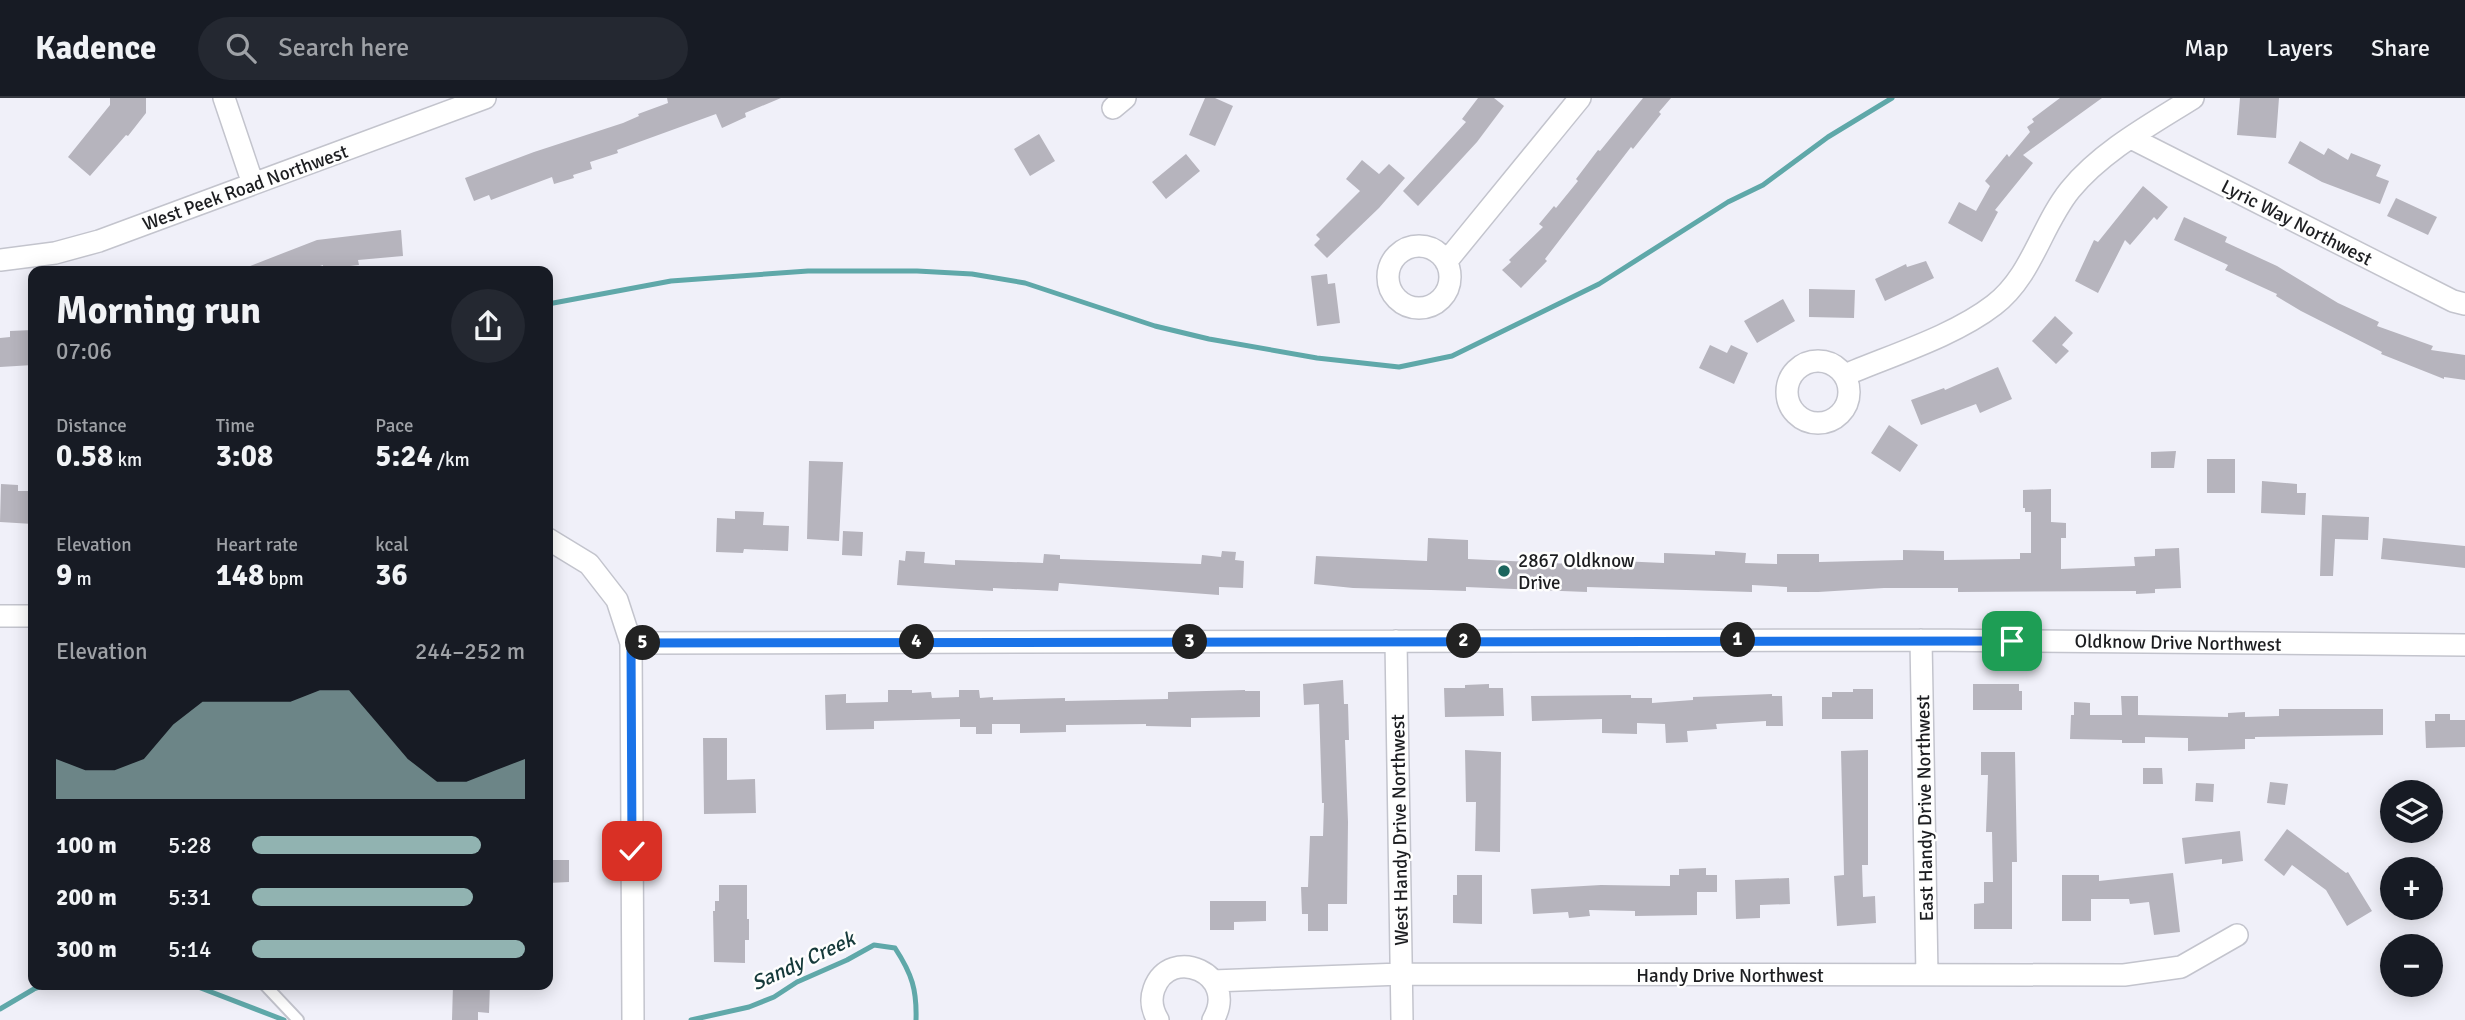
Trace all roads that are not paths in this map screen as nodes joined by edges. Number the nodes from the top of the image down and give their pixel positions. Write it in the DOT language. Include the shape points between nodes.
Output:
graph roads {
  1 [pos="224,98"];
  2 [pos="485,98"];
  3 [pos="1580,98"];
  4 [pos="2193,98"];
  5 [pos="2131,138"];
  6 [pos="253,184"];
  7 [pos="0,260"];
  8 [pos="1446,262"];
  9 [pos="2465,304"];
  10 [pos="1845,375"];
  11 [pos="553,542"];
  12 [pos="0,616"];
  13 [pos="28,616"];
  14 [pos="1921,640"];
  15 [pos="1396,641"];
  16 [pos="631,643"];
  17 [pos="2465,645"];
  18 [pos="2237,935"];
  19 [pos="1401,974"];
  20 [pos="1927,975"];
  21 [pos="1213,981"];
  22 [pos="270,990"];
  23 [pos="298,1020"];
  24 [pos="633,1020"];
  25 [pos="1158,1020"];
  26 [pos="1213,1020"];
  27 [pos="1402,1020"];
  1 -- 6 [label="street"];
  2 -- 6 [label="street, West Peek Road Northwest"];
  3 -- 8 [label="street"];
  4 -- 5 [label="street"];
  5 -- 9 [label="street, Lyric Way Northwest"];
  5 -- 10 [label="street" via="2095,164 2070,190 2049,220 2023,274 1996,304 1961,326"];
  6 -- 7 [label="street, West Peek Road Northwest" via="99,241"];
  11 -- 16 [label="street" via="589,564 617,600"];
  12 -- 13 [label="street"];
  14 -- 15 [label="street, Oldknow Drive Northwest"];
  14 -- 17 [label="street, Oldknow Drive Northwest"];
  14 -- 20 [label="street, East Handy Drive Northwest"];
  15 -- 16 [label="street, Oldknow Drive Northwest"];
  15 -- 19 [label="street, West Handy Drive Northwest"];
  16 -- 24 [label="street"];
  18 -- 20 [label="street, Handy Drive Northwest" via="2181,967 2124,975"];
  19 -- 20 [label="street, Handy Drive Northwest"];
  19 -- 21 [label="street, Handy Drive Northwest"];
  19 -- 27 [label="street, West Handy Drive Northwest"];
  21 -- 25 [label="street, Handy Drive Northwest" via="1195,968 1172,969 1163,975 1152,995"];
  21 -- 26 [label="street" via="1219,1002"];
  22 -- 23 [label="lane"];
}
